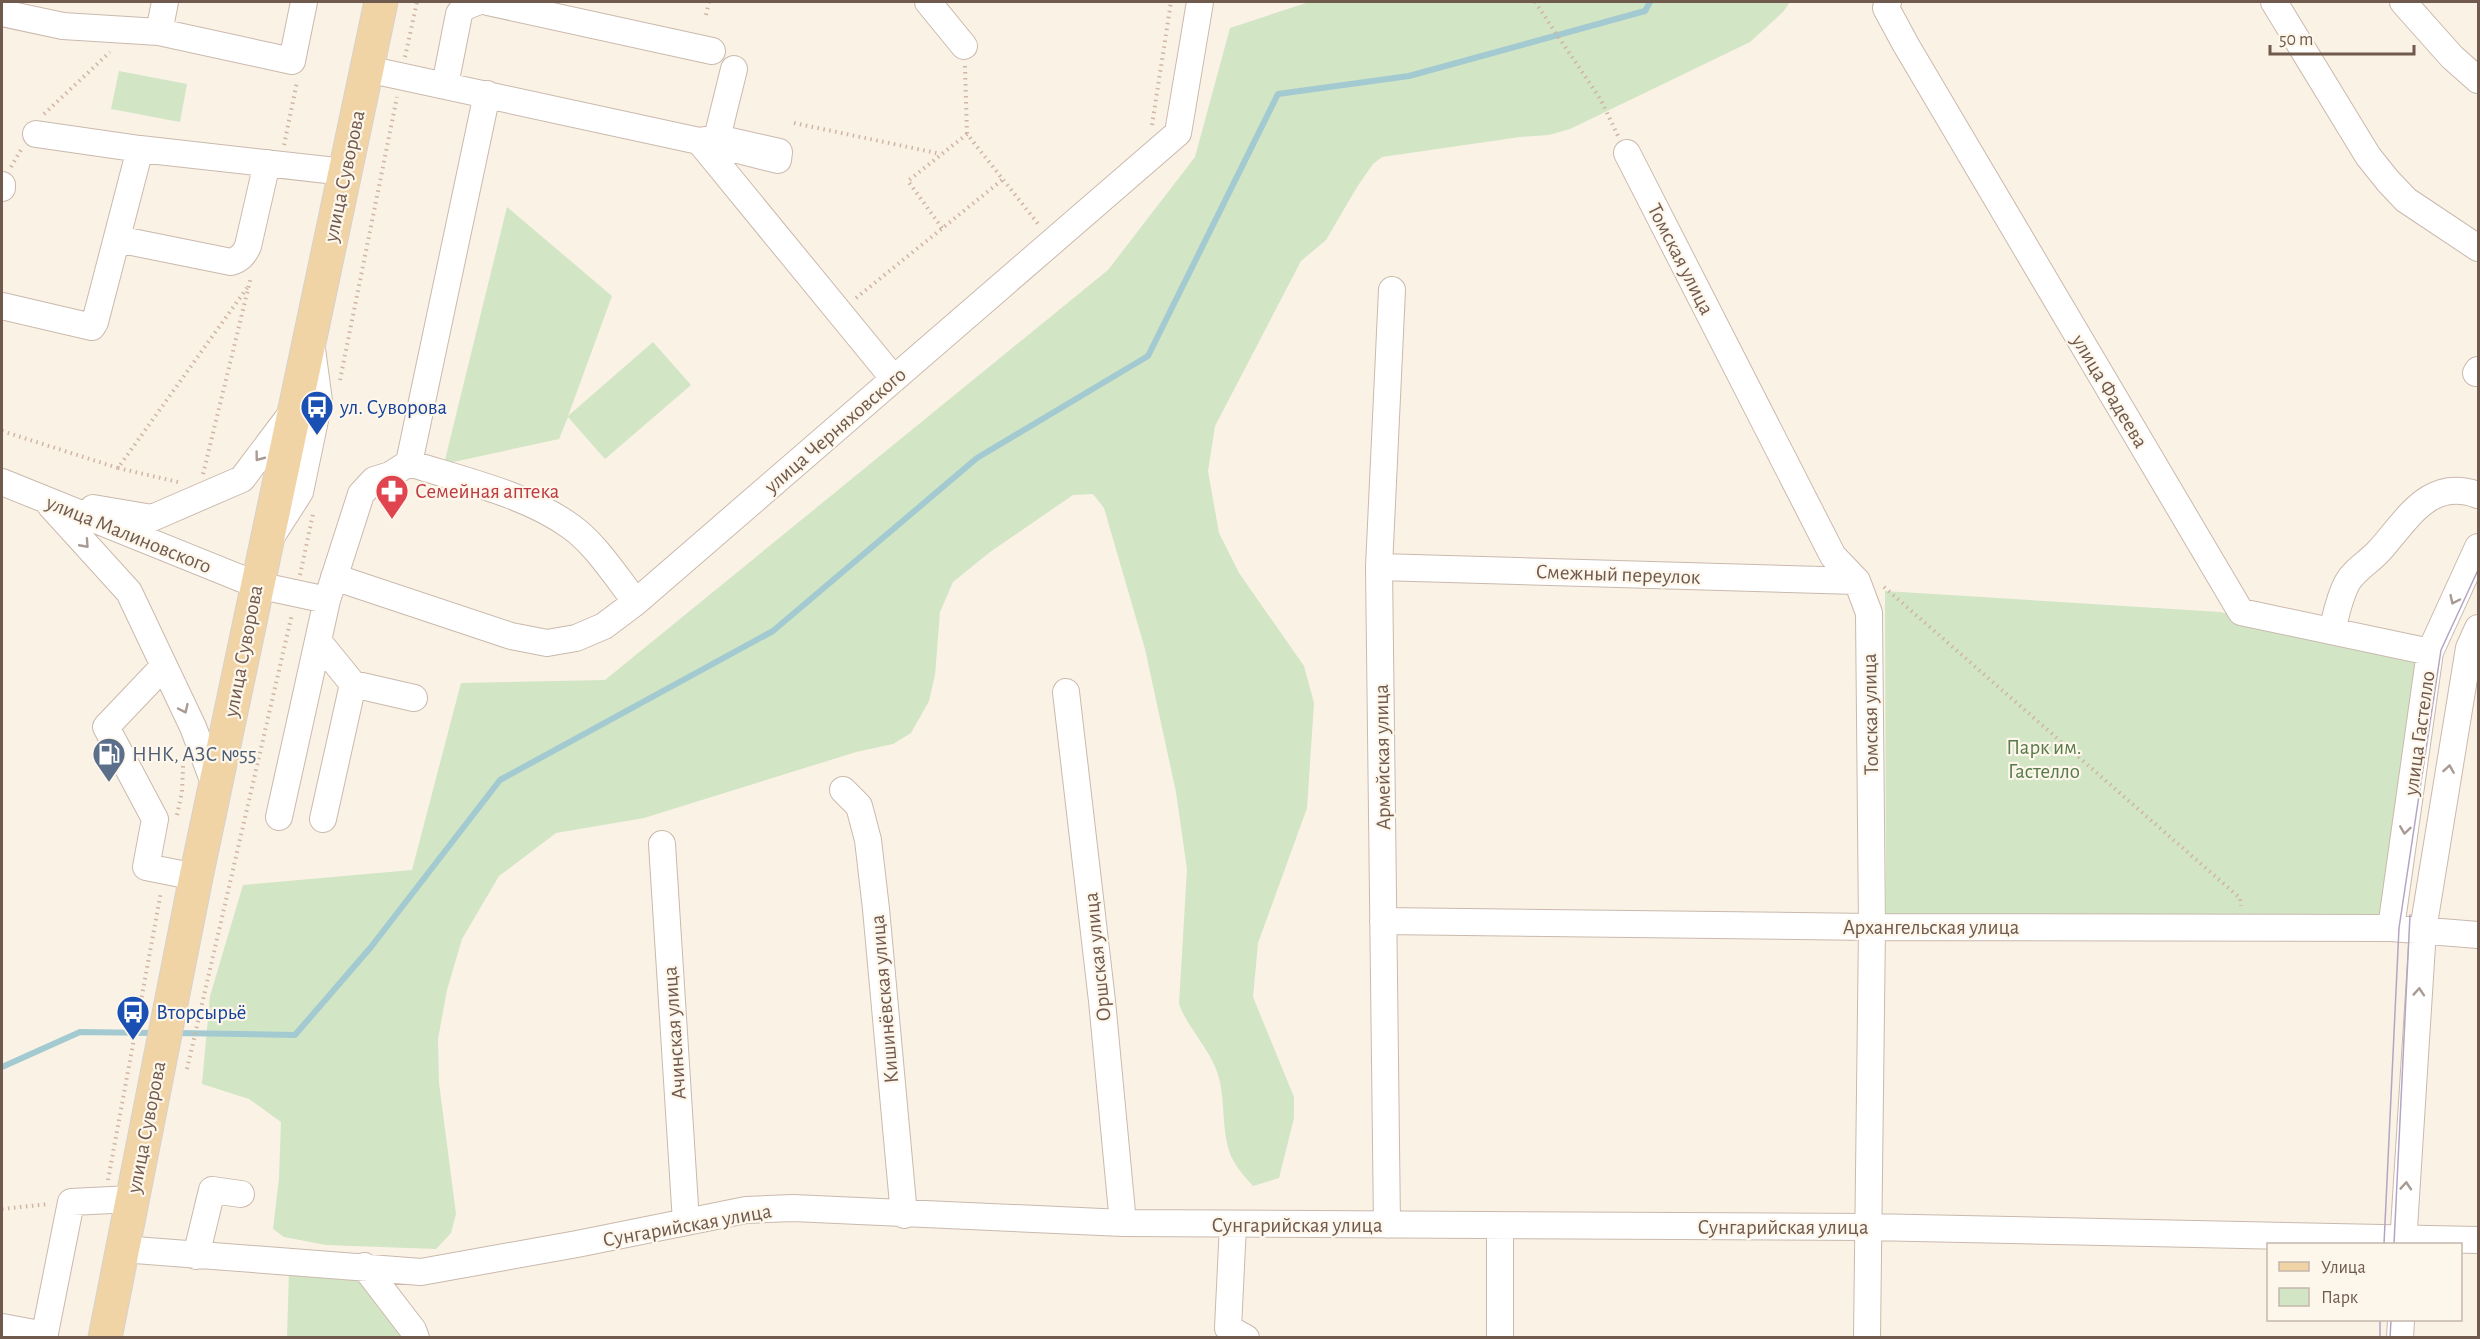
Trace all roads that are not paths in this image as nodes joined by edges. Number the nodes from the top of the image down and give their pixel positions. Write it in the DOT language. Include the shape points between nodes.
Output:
graph roads {
  1 [pos="165,2"];
  2 [pos="304,2"];
  3 [pos="381,2"];
  4 [pos="477,2"];
  5 [pos="928,2"];
  6 [pos="1200,2"];
  7 [pos="1888,2"];
  8 [pos="2274,2"];
  9 [pos="2403,2"];
  10 [pos="502,3"];
  11 [pos="2,13"];
  12 [pos="159,32"];
  13 [pos="964,46"];
  14 [pos="712,51"];
  15 [pos="367,69"];
  16 [pos="734,69"];
  17 [pos="2478,80"];
  18 [pos="445,85"];
  19 [pos="487,94"];
  20 [pos="33,134"];
  21 [pos="708,139"];
  22 [pos="140,149"];
  23 [pos="1627,153"];
  24 [pos="267,163"];
  25 [pos="345,172"];
  26 [pos="117,239"];
  27 [pos="2478,248"];
  28 [pos="1392,290"];
  29 [pos="2,306"];
  30 [pos="310,334"];
  31 [pos="894,379"];
  32 [pos="294,410"];
  33 [pos="409,463"];
  34 [pos="2,482"];
  35 [pos="2478,495"];
  36 [pos="46,500"];
  37 [pos="265,546"];
  38 [pos="2478,548"];
  39 [pos="1379,567"];
  40 [pos="1857,581"];
  41 [pos="257,585"];
  42 [pos="330,589"];
  43 [pos="636,602"];
  44 [pos="2332,632"];
  45 [pos="318,641"];
  46 [pos="2475,642"];
  47 [pos="2430,652"];
  48 [pos="164,666"];
  49 [pos="353,684"];
  50 [pos="1066,692"];
  51 [pos="414,698"];
  52 [pos="216,788"];
  53 [pos="843,790"];
  54 [pos="279,817"];
  55 [pos="323,819"];
  56 [pos="662,844"];
  57 [pos="181,874"];
  58 [pos="1383,921"];
  59 [pos="1872,927"];
  60 [pos="2391,928"];
  61 [pos="2423,930"];
  62 [pos="2478,935"];
  63 [pos="241,1194"];
  64 [pos="118,1200"];
  65 [pos="904,1215"];
  66 [pos="686,1222"];
  67 [pos="1123,1223"];
  68 [pos="1233,1225"];
  69 [pos="1387,1225"];
  70 [pos="1500,1226"];
  71 [pos="1868,1227"];
  72 [pos="2478,1240"];
  73 [pos="2403,1242"];
  74 [pos="122,1250"];
  75 [pos="196,1256"];
  76 [pos="364,1266"];
  77 [pos="2401,1321"];
  78 [pos="2,1327"];
  79 [pos="45,1336"];
  80 [pos="105,1338"];
  81 [pos="416,1338"];
  82 [pos="1246,1338"];
  83 [pos="1500,1338"];
  84 [pos="1867,1338"];
  85 [pos="2400,1338"];
  1 -- 12 [label="street"];
  2 -- 12 [label="street" via="292,61"];
  3 -- 15 [label="main road, улица Суворова"];
  4 -- 18 [label="street" via="464,7 459,14"];
  5 -- 13 [label="street"];
  6 -- 31 [label="street, улица Черняховского" via="1178,133"];
  7 -- 44 [label="street, улица Фадеева" via="1886,8 1906,45 2241,612"];
  8 -- 27 [label="street" via="2388,182 2406,200"];
  9 -- 17 [label="street"];
  10 -- 14 [label="street"];
  11 -- 12 [label="street" via="63,26"];
  15 -- 18 [label="street"];
  15 -- 25 [label="main road, улица Суворова"];
  16 -- 21 [label="street"];
  18 -- 19 [label="street"];
  19 -- 21 [label="street"];
  19 -- 33 [label="street"];
  20 -- 22 [label="street"];
  21 -- 31 [label="street" via="776,234"];
  22 -- 24 [label="street"];
  22 -- 26 [label="street"];
  23 -- 40 [label="street, Томская улица" via="1833,556"];
  24 -- 25 [label="street"];
  24 -- 26 [label="street" via="248,246 238,260 231,262"];
  25 -- 30 [label="main road, улица Суворова"];
  26 -- 29 [label="street" via="92,327"];
  28 -- 39 [label="street, Армейская улица"];
  30 -- 32 [label="main road, улица Суворова"];
  30 -- 37 [label="street" via="319,401 300,492"];
  31 -- 43 [label="street, улица Черняховского"];
  32 -- 36 [label="street, one-way" via="242,479 152,518"];
  32 -- 37 [label="main road, улица Суворова"];
  33 -- 42 [label="street" via="374,480 361,494"];
  33 -- 43 [label="street" via="528,502 550,513 586,541"];
  34 -- 36 [label="street, улица Малиновского"];
  35 -- 44 [label="street" via="2449,490 2411,512 2380,550 2352,575"];
  36 -- 41 [label="street, улица Малиновского"];
  36 -- 48 [label="street, one-way" via="129,592"];
  37 -- 41 [label="main road, улица Суворова"];
  38 -- 47 [label="street, улица Гастелло, one-way"];
  39 -- 40 [label="street, Смежный переулок"];
  39 -- 58 [label="street, Армейская улица"];
  40 -- 59 [label="street, Томская улица" via="1869,612"];
  41 -- 42 [label="street, улица Малиновского"];
  41 -- 52 [label="main road, улица Суворова"];
  42 -- 43 [label="street, улица Черняховского" via="547,643 576,638 604,626"];
  42 -- 45 [label="street"];
  44 -- 47 [label="street, улица Фадеева"];
  45 -- 49 [label="street"];
  45 -- 54 [label="street"];
  61 -- 46 [label="street, one-way"];
  47 -- 60 [label="street, улица Гастелло, one-way"];
  48 -- 52 [label="street, one-way"];
  48 -- 57 [label="street" via="106,727 155,819 146,867"];
  49 -- 51 [label="street"];
  49 -- 55 [label="street"];
  50 -- 67 [label="street, Оршская улица"];
  52 -- 57 [label="main road, улица Суворова"];
  53 -- 65 [label="street, Кишинёвская улица" via="859,806 868,840"];
  56 -- 66 [label="street, Ачинская улица"];
  57 -- 64 [label="main road, улица Суворова"];
  58 -- 59 [label="street, Архангельская улица"];
  58 -- 69 [label="street, Армейская улица"];
  59 -- 60 [label="street, Архангельская улица"];
  59 -- 71 [label="street, Томская улица"];
  60 -- 61 [label="street, Архангельская улица"];
  61 -- 62 [label="street, Архангельская улица"];
  73 -- 61 [label="street, one-way"];
  63 -- 75 [label="street" via="212,1190"];
  64 -- 74 [label="main road, улица Суворова"];
  64 -- 79 [label="street" via="70,1202"];
  65 -- 66 [label="street, Сунгарийская улица" via="793,1208 746,1210"];
  65 -- 67 [label="street, Сунгарийская улица"];
  66 -- 76 [label="street, Сунгарийская улица" via="437,1270"];
  67 -- 68 [label="street, Сунгарийская улица"];
  68 -- 69 [label="street, Сунгарийская улица"];
  68 -- 82 [label="street" via="1228,1329"];
  69 -- 70 [label="street, Сунгарийская улица"];
  70 -- 71 [label="street, Сунгарийская улица"];
  70 -- 83 [label="street"];
  71 -- 73 [label="street, Сунгарийская улица"];
  71 -- 84 [label="street, Томская улица"];
  72 -- 73 [label="street, Сунгарийская улица"];
  74 -- 75 [label="street, Сунгарийская улица"];
  74 -- 80 [label="main road, улица Суворова"];
  75 -- 76 [label="street, Сунгарийская улица"];
  76 -- 81 [label="street"];
  77 -- 85 [label="street"];
  78 -- 79 [label="street"];
}
